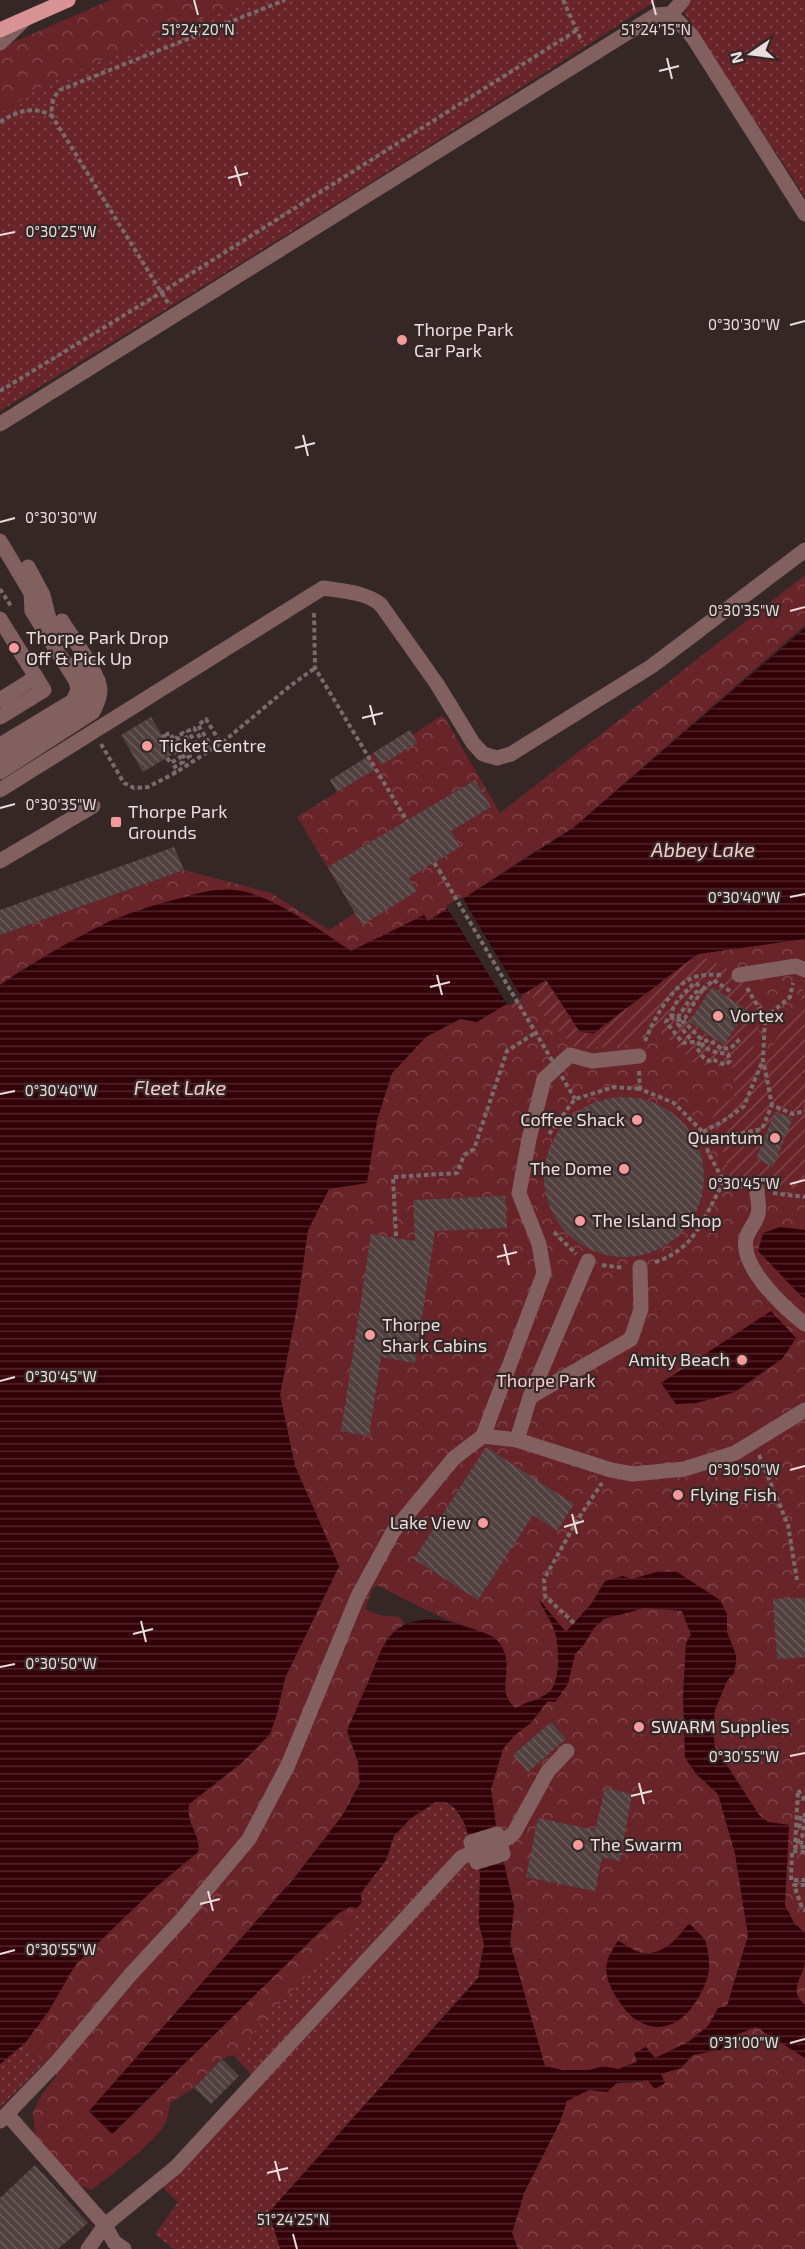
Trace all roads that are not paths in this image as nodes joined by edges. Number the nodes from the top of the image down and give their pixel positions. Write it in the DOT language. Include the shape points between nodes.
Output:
graph roads {
  1 [pos="68,0"];
  2 [pos="683,0"];
  3 [pos="671,14"];
  4 [pos="27,17"];
  5 [pos="0,30"];
  6 [pos="0,43"];
  7 [pos="805,214"];
  8 [pos="0,424"];
  9 [pos="0,541"];
  10 [pos="805,550"];
  11 [pos="28,567"];
  12 [pos="321,585"];
  13 [pos="0,619"];
  14 [pos="62,621"];
  15 [pos="40,684"];
  16 [pos="0,700"];
  17 [pos="0,717"];
  18 [pos="0,745"];
  19 [pos="0,760"];
  20 [pos="0,772"];
  21 [pos="0,783"];
  22 [pos="0,790"];
  23 [pos="93,806"];
  24 [pos="0,861"];
  25 [pos="800,968"];
  26 [pos="739,975"];
  27 [pos="639,1056"];
  28 [pos="751,1189"];
  29 [pos="588,1261"];
  30 [pos="640,1267"];
  31 [pos="805,1324"];
  32 [pos="530,1397"];
  33 [pos="805,1410"];
  34 [pos="483,1436"];
  35 [pos="517,1440"];
  36 [pos="567,1750"];
  37 [pos="3,2117"];
  38 [pos="105,2225"];
  39 [pos="88,2249"];
  40 [pos="124,2249"];
  1 -- 4 [label="main road"];
  2 -- 3 [label="street"];
  3 -- 7 [label="street" via="692,36"];
  3 -- 8 [label="street" via="656,15 588,56"];
  4 -- 5 [label="main road"];
  4 -- 6 [label="street"];
  9 -- 18 [label="street" via="31,594 32,611 78,690 73,701"];
  10 -- 12 [label="street" via="652,666 511,754 497,758 483,754 473,743 438,684 381,605"];
  11 -- 19 [label="street" via="43,595 49,619 90,692 78,709"];
  12 -- 21 [label="street"];
  12 -- 22 [label="street" via="309,597"];
  13 -- 15 [label="street"];
  14 -- 20 [label="street" via="97,677 98,704 93,712"];
  15 -- 16 [label="street"];
  15 -- 17 [label="street"];
  23 -- 24 [label="street"];
  25 -- 26 [label="street"];
  27 -- 34 [label="street" via="592,1061 570,1055 544,1079 519,1193 539,1244 544,1273"];
  28 -- 31 [label="street" via="759,1213 746,1239 745,1254 784,1308"];
  29 -- 32 [label="street"];
  30 -- 32 [label="street" via="642,1309 631,1339"];
  32 -- 35 [label="street"];
  33 -- 35 [label="street" via="735,1453 684,1469 633,1473 611,1470"];
  34 -- 35 [label="street"];
  34 -- 37 [label="street" via="454,1458 393,1532 358,1596 288,1765 249,1839 56,2063"];
  36 -- 38 [label="street" via="548,1771 514,1833 499,1842 503,1854 477,1862 473,1850 461,1857 176,2167"];
  37 -- 38 [label="street"];
  38 -- 39 [label="street"];
  38 -- 40 [label="street" via="114,2242"];
}
